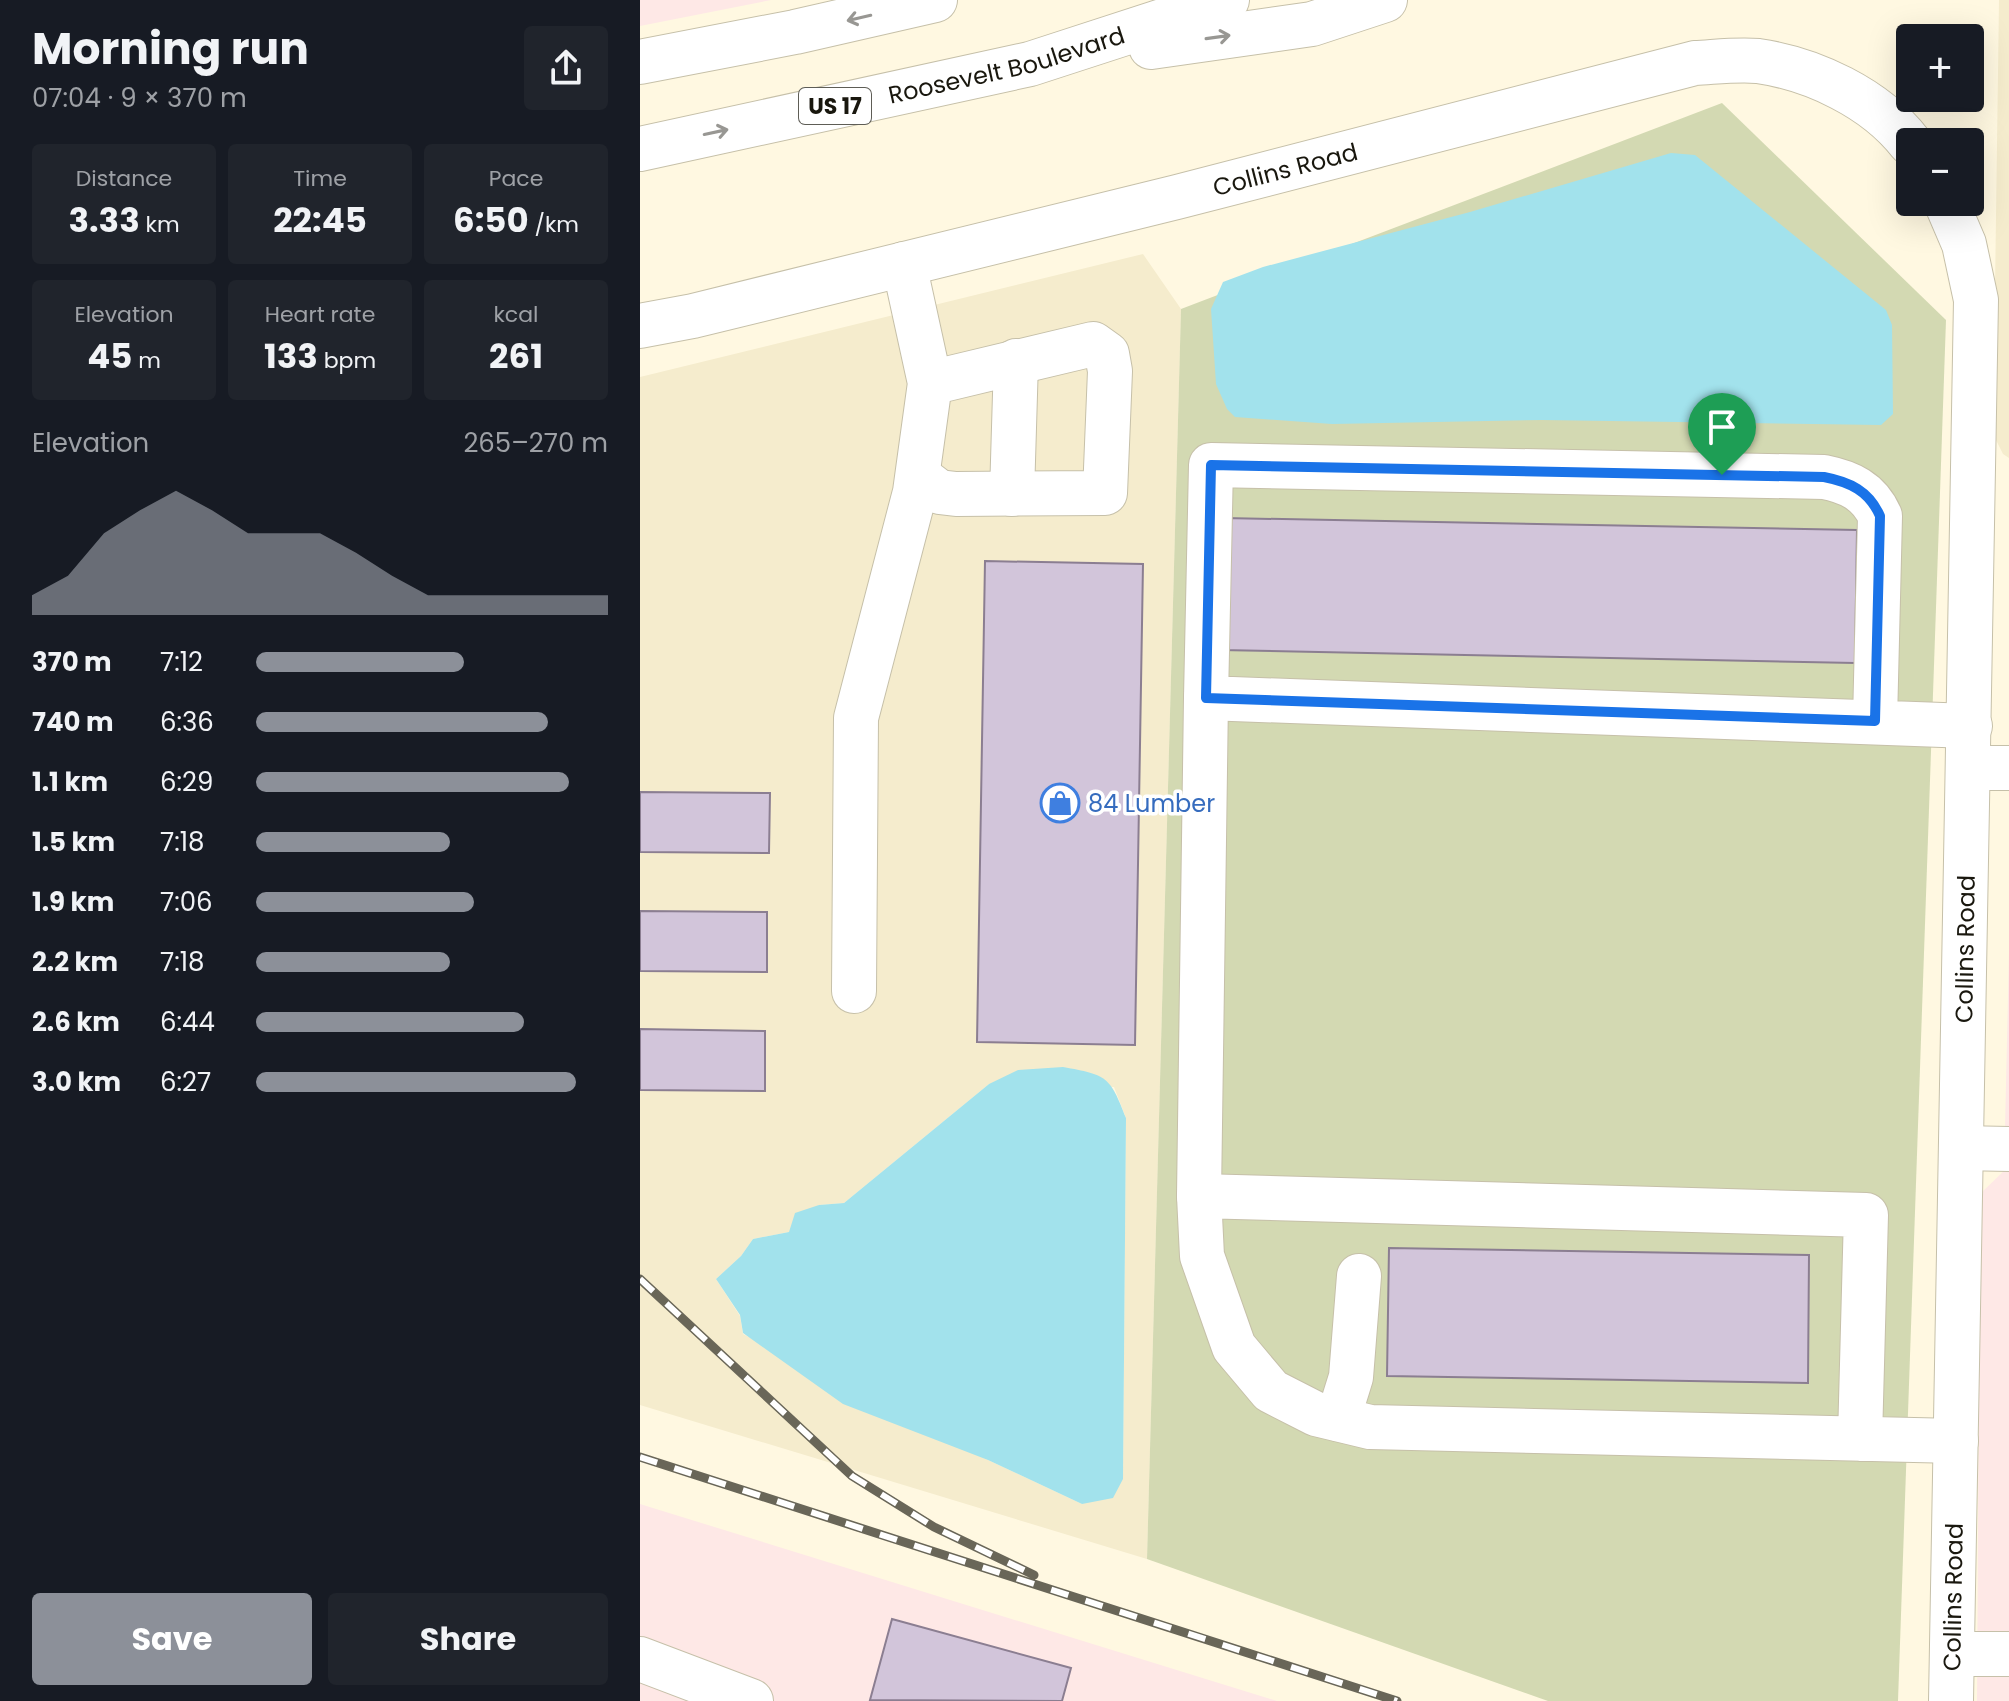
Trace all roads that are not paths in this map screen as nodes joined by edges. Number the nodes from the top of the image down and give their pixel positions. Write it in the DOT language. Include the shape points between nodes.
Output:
graph roads {
  1 [pos="935,0"];
  2 [pos="1227,0"];
  3 [pos="1385,0"];
  4 [pos="640,62"];
  5 [pos="1030,64"];
  6 [pos="1897,128"];
  7 [pos="640,149"];
  8 [pos="1952,216"];
  9 [pos="904,264"];
  10 [pos="640,326"];
  11 [pos="1016,361"];
  12 [pos="1992,379"];
  13 [pos="930,383"];
  14 [pos="918,476"];
  15 [pos="1992,479"];
  16 [pos="1012,494"];
  17 [pos="1206,698"];
  18 [pos="1875,721"];
  19 [pos="1982,754"];
  20 [pos="854,991"];
  21 [pos="1961,1148"];
  22 [pos="2009,1149"];
  23 [pos="1199,1196"];
  24 [pos="1359,1276"];
  25 [pos="1338,1419"];
  26 [pos="1860,1439"];
  27 [pos="1956,1441"];
  28 [pos="1952,1654"];
  29 [pos="2009,1654"];
  30 [pos="640,1659"];
  31 [pos="751,1701"];
  32 [pos="1951,1701"];
  1 -- 4 [label="main road, one-way"];
  2 -- 5 [label="main road, Roosevelt Boulevard / US 17"];
  5 -- 3 [label="main road, one-way" via="1312,24"];
  7 -- 5 [label="main road, Roosevelt Boulevard / US 17, one-way"];
  6 -- 9 [label="main road, Collins Road" via="1854,95 1801,70 1755,61 1695,63"];
  8 -- 12 [label="main road, Collins Road" via="1964,244"];
  9 -- 10 [label="main road, Collins Road"];
  9 -- 13 [label="main road"];
  11 -- 13 [label="main road"];
  11 -- 16 [label="main road"];
  11 -- 16 [label="main road" via="1093,344 1107,354 1110,371 1105,493"];
  12 -- 15 [label="main road, Collins Road"];
  13 -- 14 [label="main road"];
  14 -- 16 [label="main road" via="939,492"];
  14 -- 20 [label="main road" via="856,718"];
  15 -- 19 [label="main road, Collins Road"];
  17 -- 18 [label="main road"];
  17 -- 18 [label="main road" via="1211,465 1824,477 1856,486 1880,516"];
  17 -- 23 [label="main road"];
  18 -- 19 [label="main road"];
  19 -- 21 [label="main road, Collins Road"];
  21 -- 22 [label="main road"];
  21 -- 27 [label="main road, Collins Road"];
  23 -- 25 [label="main road" via="1202,1256 1234,1347 1271,1391"];
  23 -- 26 [label="main road" via="1866,1215"];
  24 -- 25 [label="main road" via="1351,1377"];
  25 -- 26 [label="main road" via="1370,1427"];
  26 -- 27 [label="main road"];
  27 -- 28 [label="main road, Collins Road"];
  28 -- 29 [label="main road"];
  28 -- 32 [label="main road, Collins Road"];
  30 -- 31 [label="main road"];
}
